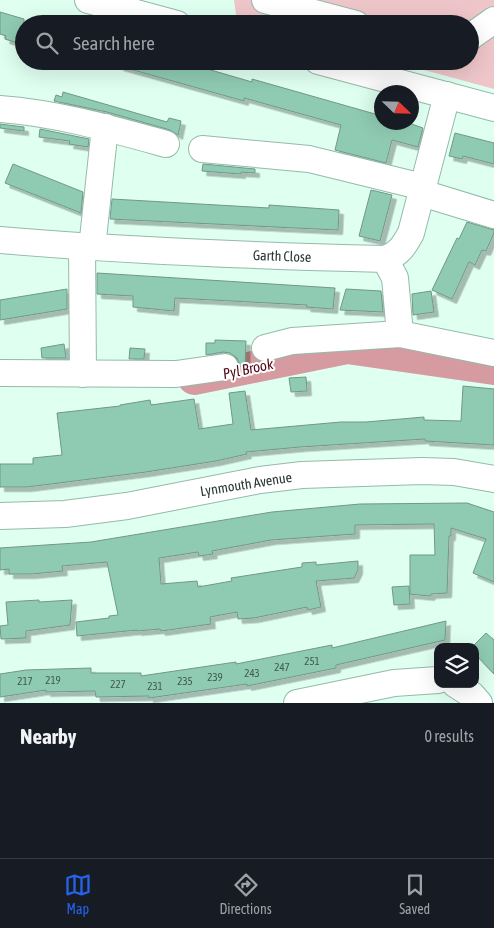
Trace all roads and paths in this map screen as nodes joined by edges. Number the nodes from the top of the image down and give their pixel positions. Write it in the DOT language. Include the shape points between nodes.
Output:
graph roads {
  1 [pos="88,0"];
  2 [pos="265,0"];
  3 [pos="144,15"];
  4 [pos="322,15"];
  5 [pos="494,20"];
  6 [pos="479,31"];
  7 [pos="351,70"];
  8 [pos="447,96"];
  9 [pos="494,108"];
  10 [pos="0,109"];
  11 [pos="105,127"];
  12 [pos="166,144"];
  13 [pos="202,149"];
  14 [pos="422,190"];
  15 [pos="494,215"];
  16 [pos="0,240"];
  17 [pos="87,247"];
  18 [pos="385,259"];
  19 [pos="400,334"];
  20 [pos="265,348"];
  21 [pos="494,353"];
  22 [pos="225,367"];
  23 [pos="0,373"];
  24 [pos="83,374"];
  25 [pos="494,479"];
  26 [pos="0,516"];
  27 [pos="434,680"];
  28 [pos="461,688"];
  29 [pos="297,703"];
  30 [pos="479,703"];
  1 -- 3 [label="street"];
  2 -- 4 [label="street"];
  5 -- 6 [label="street"];
  7 -- 8 [label="street"];
  8 -- 9 [label="street"];
  8 -- 14 [label="street"];
  10 -- 11 [label="street"];
  11 -- 12 [label="street"];
  11 -- 17 [label="street"];
  13 -- 14 [label="street" via="309,159"];
  14 -- 15 [label="street"];
  14 -- 18 [label="street" via="403,248"];
  16 -- 17 [label="street, Garth Close"];
  17 -- 18 [label="street, Garth Close"];
  17 -- 24 [label="street"];
  18 -- 19 [label="street" via="395,278"];
  19 -- 20 [label="street" via="292,341"];
  19 -- 21 [label="street"];
  22 -- 24 [label="street" via="176,374"];
  23 -- 24 [label="street"];
  25 -- 26 [label="street, Lynmouth Avenue" via="454,472 422,471 302,475 127,506 65,514"];
  27 -- 29 [label="street" via="394,683"];
  28 -- 30 [label="street"];
}
